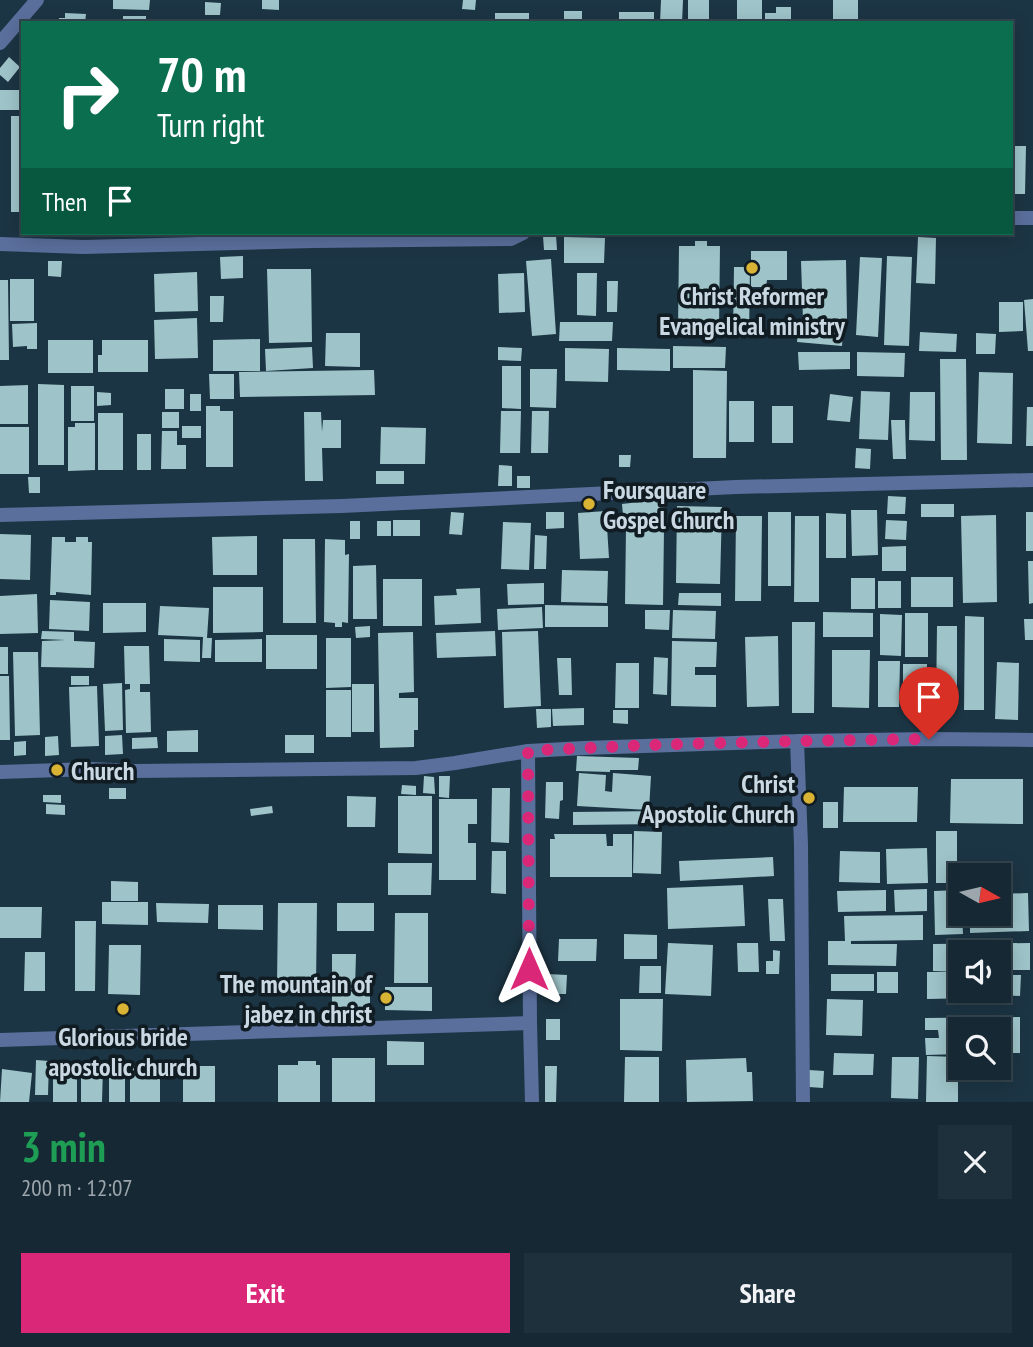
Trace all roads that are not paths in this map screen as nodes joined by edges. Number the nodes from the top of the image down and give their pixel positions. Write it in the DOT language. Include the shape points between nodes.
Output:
graph roads {
  1 [pos="37,0"];
  2 [pos="0,43"];
  3 [pos="1013,218"];
  4 [pos="1033,218"];
  5 [pos="519,235"];
  6 [pos="0,244"];
  7 [pos="1033,480"];
  8 [pos="0,515"];
  9 [pos="1033,740"];
  10 [pos="797,741"];
  11 [pos="528,751"];
  12 [pos="0,772"];
  13 [pos="530,1023"];
  14 [pos="0,1040"];
  15 [pos="532,1102"];
  16 [pos="803,1102"];
  1 -- 2 [label="street"];
  3 -- 4 [label="street"];
  5 -- 6 [label="street" via="511,239 83,247"];
  7 -- 8 [label="street"];
  9 -- 10 [label="street"];
  10 -- 11 [label="street"];
  10 -- 16 [label="street"];
  11 -- 12 [label="street" via="416,768"];
  11 -- 13 [label="street"];
  13 -- 14 [label="street"];
  13 -- 15 [label="street"];
}
